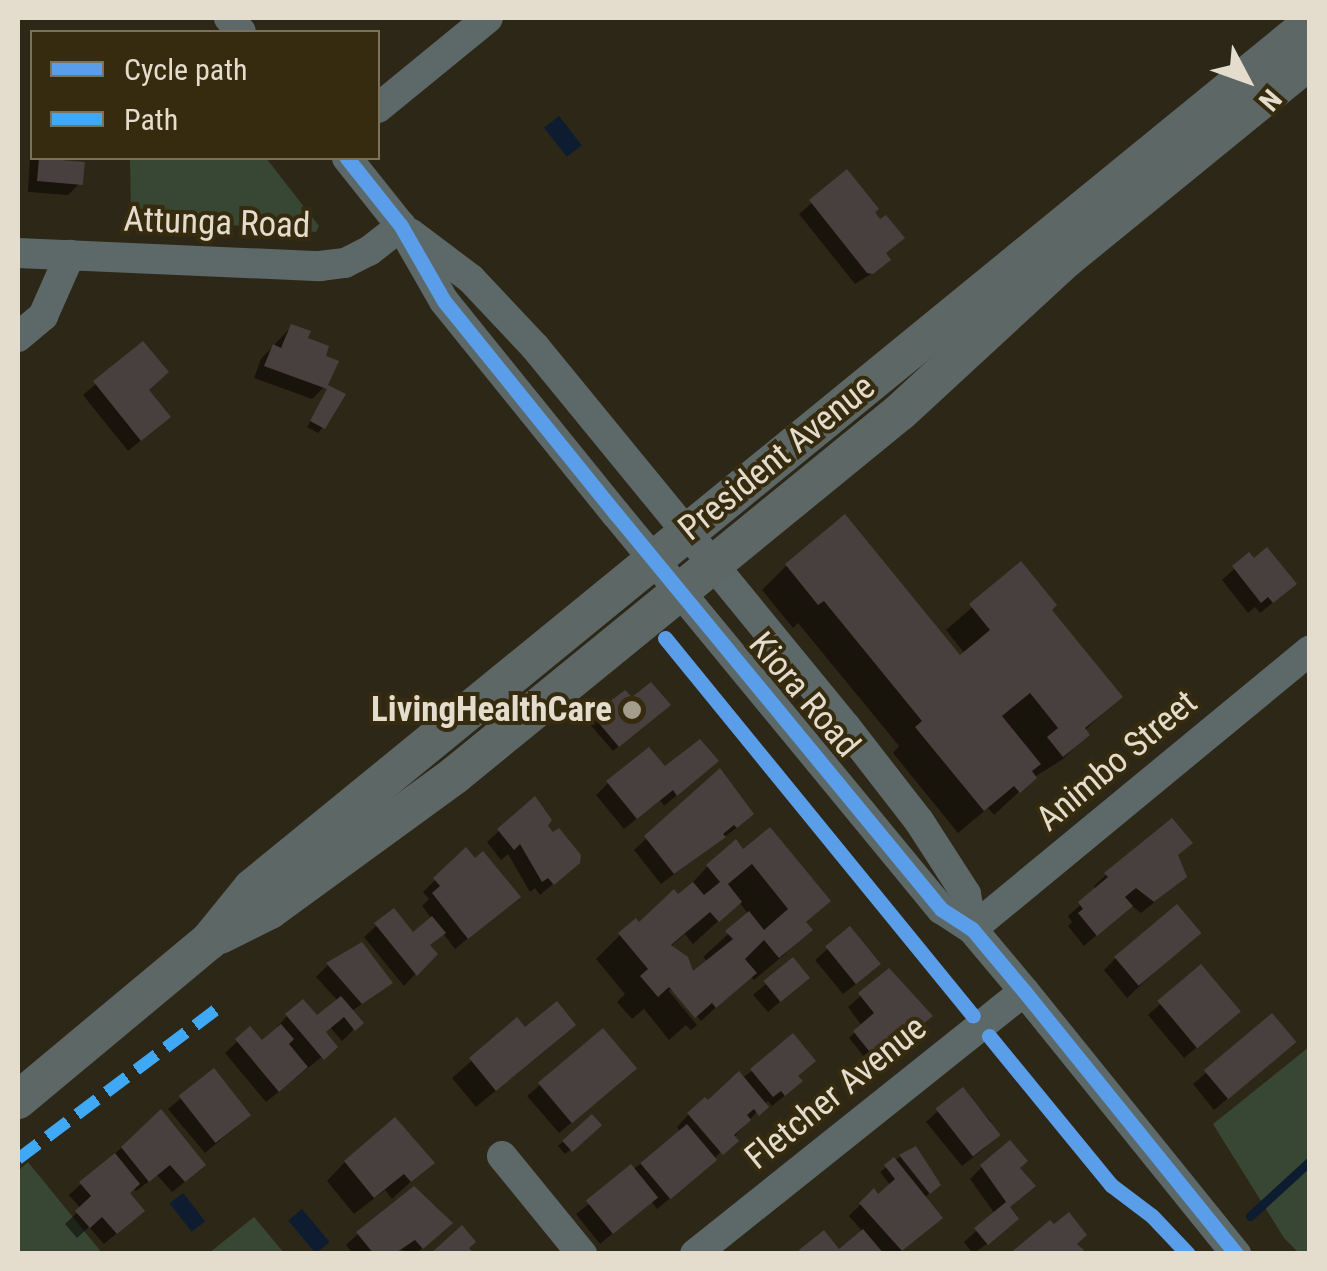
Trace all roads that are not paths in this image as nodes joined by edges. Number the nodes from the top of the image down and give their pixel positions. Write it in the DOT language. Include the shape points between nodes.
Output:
graph roads {
  1 [pos="488,18"];
  2 [pos="1310,24"];
  3 [pos="1310,60"];
  4 [pos="380,106"];
  5 [pos="348,160"];
  6 [pos="401,226"];
  7 [pos="18,253"];
  8 [pos="70,255"];
  9 [pos="18,337"];
  10 [pos="685,532"];
  11 [pos="653,559"];
  12 [pos="712,566"];
  13 [pos="680,592"];
  14 [pos="1310,650"];
  15 [pos="972,929"];
  16 [pos="209,941"];
  17 [pos="1024,991"];
  18 [pos="18,1100"];
  19 [pos="502,1156"];
  20 [pos="582,1254"];
  21 [pos="695,1254"];
  22 [pos="1236,1254"];
  1 -- 4 [label="street"];
  2 -- 10 [label="main road, President Avenue"];
  3 -- 12 [label="main road, President Avenue" via="1066,258 945,374"];
  5 -- 6 [label="street, Kiora Road"];
  6 -- 8 [label="street, Attunga Road" via="345,263 320,266"];
  6 -- 10 [label="street, Kiora Road" via="472,279"];
  6 -- 11 [label="street, Kiora Road" via="444,302"];
  7 -- 8 [label="street, Attunga Road"];
  8 -- 9 [label="street" via="43,316"];
  10 -- 11 [label="main road, President Avenue"];
  10 -- 12 [label="street, Kiora Road"];
  11 -- 13 [label="street, Kiora Road"];
  11 -- 16 [label="main road, President Avenue" via="252,888"];
  12 -- 13 [label="main road, President Avenue"];
  12 -- 15 [label="street, Kiora Road" via="920,822 966,894"];
  13 -- 15 [label="street, Kiora Road" via="940,909"];
  13 -- 16 [label="main road, President Avenue" via="423,800 270,910"];
  14 -- 15 [label="street, Animbo Street"];
  15 -- 17 [label="street, Kiora Road"];
  16 -- 18 [label="main road, President Avenue"];
  17 -- 21 [label="street, Fletcher Avenue"];
  17 -- 22 [label="street, Kiora Road"];
  19 -- 20 [label="street"];
}
